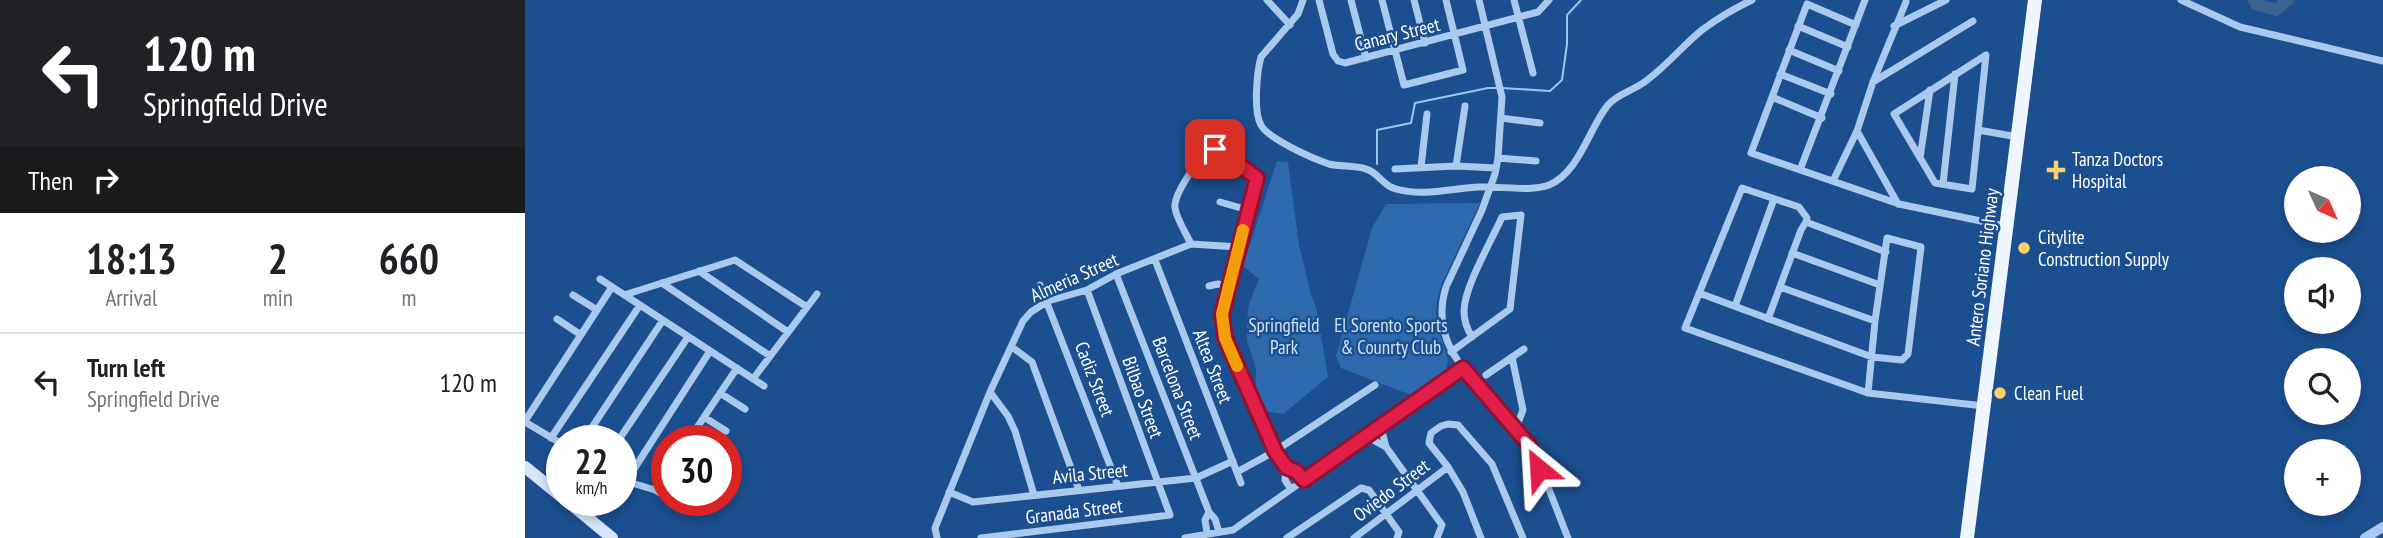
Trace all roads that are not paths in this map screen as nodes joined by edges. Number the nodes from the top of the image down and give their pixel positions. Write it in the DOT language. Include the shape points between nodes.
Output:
graph roads {
  1 [pos="1267,0"];
  2 [pos="1303,0"];
  3 [pos="1319,0"];
  4 [pos="1351,0"];
  5 [pos="1382,0"];
  6 [pos="1414,0"];
  7 [pos="1445,0"];
  8 [pos="1479,0"];
  9 [pos="1514,0"];
  10 [pos="1549,0"];
  11 [pos="1752,0"];
  12 [pos="1865,0"];
  13 [pos="1946,0"];
  14 [pos="2035,0"];
  15 [pos="2181,0"];
  16 [pos="1906,2"];
  17 [pos="1518,18"];
  18 [pos="1973,21"];
  19 [pos="1856,24"];
  20 [pos="1290,25"];
  21 [pos="1798,26"];
  22 [pos="1894,26"];
  23 [pos="1486,27"];
  24 [pos="1454,35"];
  25 [pos="1425,43"];
  26 [pos="1848,47"];
  27 [pos="1395,50"];
  28 [pos="1789,51"];
  29 [pos="1366,58"];
  30 [pos="2383,61"];
  31 [pos="1839,71"];
  32 [pos="1532,73"];
  33 [pos="1780,74"];
  34 [pos="1955,74"];
  35 [pos="1873,82"];
  36 [pos="1930,90"];
  37 [pos="1831,94"];
  38 [pos="1772,97"];
  39 [pos="1465,106"];
  40 [pos="1427,114"];
  41 [pos="1501,118"];
  42 [pos="1822,118"];
  43 [pos="1540,123"];
  44 [pos="1978,130"];
  45 [pos="1857,131"];
  46 [pos="2019,137"];
  47 [pos="1498,158"];
  48 [pos="1920,158"];
  49 [pos="1536,161"];
  50 [pos="1421,166"];
  51 [pos="1456,166"];
  52 [pos="1496,168"];
  53 [pos="1395,169"];
  54 [pos="1800,170"];
  55 [pos="1833,181"];
  56 [pos="1943,184"];
  57 [pos="1491,186"];
  58 [pos="1774,199"];
  59 [pos="1220,202"];
  60 [pos="1899,204"];
  61 [pos="1248,210"];
  62 [pos="1806,222"];
  63 [pos="2005,226"];
  64 [pos="1191,244"];
  65 [pos="1239,247"];
  66 [pos="1886,252"];
  67 [pos="1792,253"];
  68 [pos="1155,260"];
  69 [pos="699,271"];
  70 [pos="1117,274"];
  71 [pos="600,279"];
  72 [pos="662,283"];
  73 [pos="1040,285"];
  74 [pos="1880,285"];
  75 [pos="1209,286"];
  76 [pos="612,287"];
  77 [pos="1229,287"];
  78 [pos="1780,287"];
  79 [pos="1087,290"];
  80 [pos="1699,293"];
  81 [pos="817,294"];
  82 [pos="573,295"];
  83 [pos="624,295"];
  84 [pos="1048,302"];
  85 [pos="640,305"];
  86 [pos="1735,306"];
  87 [pos="807,307"];
  88 [pos="597,310"];
  89 [pos="557,319"];
  90 [pos="1768,319"];
  91 [pos="663,320"];
  92 [pos="1875,321"];
  93 [pos="788,332"];
  94 [pos="581,335"];
  95 [pos="688,337"];
  96 [pos="1472,337"];
  97 [pos="1012,347"];
  98 [pos="1524,349"];
  99 [pos="711,351"];
  100 [pos="1451,352"];
  101 [pos="770,356"];
  102 [pos="1512,357"];
  103 [pos="1872,357"];
  104 [pos="737,368"];
  105 [pos="1463,368"];
  106 [pos="1486,375"];
  107 [pos="753,379"];
  108 [pos="1375,385"];
  109 [pos="764,386"];
  110 [pos="989,392"];
  111 [pos="720,393"];
  112 [pos="1868,393"];
  113 [pos="1984,406"];
  114 [pos="745,409"];
  115 [pos="703,418"];
  116 [pos="525,421"];
  117 [pos="560,425"];
  118 [pos="594,425"];
  119 [pos="629,425"];
  120 [pos="699,425"];
  121 [pos="714,425"];
  122 [pos="1516,428"];
  123 [pos="1379,429"];
  124 [pos="1370,434"];
  125 [pos="546,435"];
  126 [pos="1386,447"];
  127 [pos="1275,451"];
  128 [pos="637,460"];
  129 [pos="1233,461"];
  130 [pos="525,467"];
  131 [pos="1286,467"];
  132 [pos="1448,467"];
  133 [pos="1237,472"];
  134 [pos="1196,478"];
  135 [pos="1304,480"];
  136 [pos="1158,482"];
  137 [pos="546,484"];
  138 [pos="1241,484"];
  139 [pos="1118,486"];
  140 [pos="1291,489"];
  141 [pos="1079,490"];
  142 [pos="1417,490"];
  143 [pos="949,492"];
  144 [pos="1034,495"];
  145 [pos="1209,512"];
  146 [pos="1386,514"];
  147 [pos="1170,515"];
  148 [pos="585,516"];
  149 [pos="2383,527"];
  150 [pos="1219,532"];
  151 [pos="1207,533"];
  152 [pos="612,538"];
  153 [pos="937,538"];
  154 [pos="981,538"];
  155 [pos="1185,538"];
  156 [pos="1287,538"];
  157 [pos="1354,538"];
  158 [pos="1397,538"];
  159 [pos="1437,538"];
  160 [pos="1481,538"];
  161 [pos="1523,538"];
  162 [pos="1568,538"];
  163 [pos="1967,538"];
  164 [pos="2365,538"];
  1 -- 20 [label="street"];
  2 -- 20 [label="street"];
  3 -- 29 [label="street, Canary Street" via="1335,58 1345,63"];
  4 -- 29 [label="street"];
  5 -- 27 [label="street"];
  6 -- 25 [label="street"];
  7 -- 24 [label="street"];
  8 -- 23 [label="street"];
  9 -- 17 [label="street"];
  10 -- 17 [label="street, Canary Street" via="1538,12"];
  11 -- 57 [label="street" via="1701,31 1643,84 1608,105 1579,155 1558,179 1548,186"];
  12 -- 19 [label="street"];
  13 -- 22 [label="street"];
  14 -- 46 [label="main road, Antero Soriano Highway"];
  15 -- 30 [label="street" via="2240,27"];
  16 -- 22 [label="street"];
  17 -- 23 [label="street, Canary Street"];
  17 -- 32 [label="street"];
  18 -- 35 [label="street"];
  19 -- 21 [label="street" via="1807,4"];
  19 -- 26 [label="street"];
  20 -- 57 [label="street" via="1258,65 1258,117 1266,132 1327,163 1365,168 1397,190 1449,192"];
  21 -- 26 [label="street"];
  21 -- 28 [label="street"];
  22 -- 35 [label="street"];
  23 -- 24 [label="street, Canary Street"];
  23 -- 41 [label="street" via="1502,97"];
  24 -- 25 [label="street, Canary Street"];
  24 -- 27 [label="street" via="1463,70 1404,85"];
  25 -- 27 [label="street, Canary Street"];
  26 -- 31 [label="street"];
  27 -- 29 [label="street, Canary Street"];
  28 -- 31 [label="street"];
  28 -- 33 [label="street"];
  31 -- 37 [label="street"];
  33 -- 37 [label="street"];
  33 -- 38 [label="street"];
  34 -- 36 [label="street"];
  34 -- 44 [label="street" via="1986,55"];
  34 -- 56 [label="street"];
  35 -- 45 [label="street"];
  36 -- 48 [label="street"];
  36 -- 48 [label="street" via="1894,114"];
  37 -- 42 [label="street"];
  38 -- 42 [label="street"];
  38 -- 54 [label="street" via="1751,153"];
  39 -- 51 [label="street"];
  40 -- 50 [label="street"];
  41 -- 43 [label="street"];
  41 -- 47 [label="street"];
  42 -- 54 [label="street"];
  44 -- 46 [label="street"];
  44 -- 56 [label="street" via="1972,189"];
  45 -- 55 [label="street"];
  45 -- 60 [label="street"];
  46 -- 63 [label="main road, Antero Soriano Highway"];
  47 -- 49 [label="street"];
  47 -- 52 [label="street"];
  48 -- 56 [label="street" via="1935,183"];
  50 -- 51 [label="street"];
  50 -- 53 [label="street"];
  51 -- 52 [label="street"];
  52 -- 57 [label="street"];
  54 -- 55 [label="street"];
  55 -- 60 [label="street"];
  57 -- 100 [label="street" via="1443,298 1443,326"];
  58 -- 62 [label="street" via="1799,207"];
  58 -- 80 [label="street" via="1742,188"];
  58 -- 86 [label="street"];
  59 -- 61 [label="street"];
  60 -- 63 [label="street"];
  61 -- 64 [label="street" via="1257,178 1221,151 1208,152 1175,202"];
  61 -- 65 [label="street"];
  62 -- 66 [label="street"];
  62 -- 67 [label="street"];
  63 -- 113 [label="main road, Antero Soriano Highway"];
  64 -- 65 [label="street, Almeria Street"];
  64 -- 68 [label="street, Almeria Street"];
  65 -- 77 [label="street"];
  66 -- 74 [label="street"];
  66 -- 103 [label="street" via="1887,238 1921,247 1906,358"];
  67 -- 74 [label="street"];
  67 -- 78 [label="street"];
  68 -- 70 [label="street, Almeria Street"];
  68 -- 129 [label="street, Altea Street"];
  69 -- 72 [label="street"];
  69 -- 87 [label="street" via="735,260"];
  69 -- 93 [label="street"];
  70 -- 79 [label="street, Almeria Street"];
  70 -- 134 [label="street, Barcelona Street"];
  71 -- 76 [label="street"];
  72 -- 83 [label="street"];
  72 -- 101 [label="street"];
  73 -- 84 [label="street, Cadiz Street"];
  74 -- 92 [label="street"];
  75 -- 77 [label="street"];
  76 -- 83 [label="street"];
  76 -- 88 [label="street"];
  77 -- 127 [label="street" via="1222,314 1225,338"];
  78 -- 90 [label="street"];
  78 -- 92 [label="street"];
  79 -- 84 [label="street, Almeria Street"];
  79 -- 136 [label="street, Bilbao Street"];
  80 -- 86 [label="street"];
  80 -- 112 [label="street" via="1685,328"];
  81 -- 87 [label="street"];
  82 -- 88 [label="street"];
  83 -- 85 [label="street"];
  84 -- 97 [label="street, Almeria Street" via="1023,321"];
  84 -- 139 [label="street, Cadiz Street"];
  85 -- 91 [label="street"];
  85 -- 117 [label="street"];
  86 -- 90 [label="street"];
  87 -- 93 [label="street"];
  88 -- 94 [label="street"];
  89 -- 94 [label="street"];
  90 -- 103 [label="street"];
  91 -- 95 [label="street"];
  91 -- 118 [label="street"];
  92 -- 103 [label="street"];
  93 -- 101 [label="street"];
  94 -- 116 [label="street"];
  95 -- 99 [label="street"];
  95 -- 119 [label="street"];
  96 -- 96 [label="street" via="1510,309 1521,215 1502,217 1467,293 1464,321"];
  96 -- 100 [label="street"];
  97 -- 110 [label="street, Almeria Street"];
  97 -- 141 [label="street" via="1032,362"];
  98 -- 102 [label="street"];
  99 -- 104 [label="street"];
  99 -- 128 [label="street"];
  100 -- 105 [label="street"];
  101 -- 107 [label="street"];
  102 -- 106 [label="street"];
  102 -- 122 [label="street" via="1523,410"];
  103 -- 112 [label="street"];
  104 -- 107 [label="street"];
  104 -- 111 [label="street"];
  105 -- 122 [label="street"];
  105 -- 123 [label="street"];
  107 -- 109 [label="street"];
  108 -- 127 [label="street"];
  110 -- 143 [label="street, Almeria Street"];
  110 -- 144 [label="street" via="1015,431"];
  111 -- 114 [label="street"];
  111 -- 115 [label="street"];
  112 -- 113 [label="street"];
  113 -- 163 [label="main road, Antero Soriano Highway"];
  115 -- 120 [label="street"];
  115 -- 121 [label="street"];
  116 -- 125 [label="street"];
  122 -- 162 [label="street" via="1530,446"];
  123 -- 124 [label="street"];
  123 -- 126 [label="street"];
  124 -- 126 [label="street"];
  124 -- 135 [label="street"];
  126 -- 142 [label="street"];
  127 -- 131 [label="street"];
  127 -- 133 [label="street"];
  129 -- 133 [label="street, Altea Street"];
  129 -- 134 [label="street, Avila Street"];
  130 -- 137 [label="main road"];
  131 -- 135 [label="street"];
  131 -- 140 [label="street" via="1285,480"];
  132 -- 142 [label="street, Oviedo Street"];
  132 -- 160 [label="street"];
  132 -- 161 [label="street" via="1429,443 1431,433 1441,426 1458,425 1492,464"];
  133 -- 138 [label="street, Altea Street"];
  134 -- 136 [label="street, Avila Street"];
  134 -- 145 [label="street, Barcelona Street"];
  135 -- 140 [label="street"];
  136 -- 139 [label="street, Avila Street"];
  136 -- 147 [label="street, Bilbao Street"];
  139 -- 141 [label="street, Avila Street"];
  140 -- 150 [label="street" via="1233,530"];
  141 -- 144 [label="street, Avila Street"];
  142 -- 146 [label="street, Oviedo Street"];
  142 -- 159 [label="street" via="1442,525"];
  143 -- 144 [label="street, Avila Street" via="973,502"];
  143 -- 153 [label="street" via="935,528"];
  145 -- 150 [label="street, Barcelona Street"];
  145 -- 151 [label="street, Barcelona Street"];
  146 -- 156 [label="street" via="1369,490 1361,488"];
  146 -- 157 [label="street, Oviedo Street"];
  146 -- 158 [label="street" via="1399,532"];
  147 -- 154 [label="street, Granada Street"];
  148 -- 152 [label="main road"];
  149 -- 164 [label="street"];
  150 -- 151 [label="street"];
  151 -- 155 [label="street"];
}
